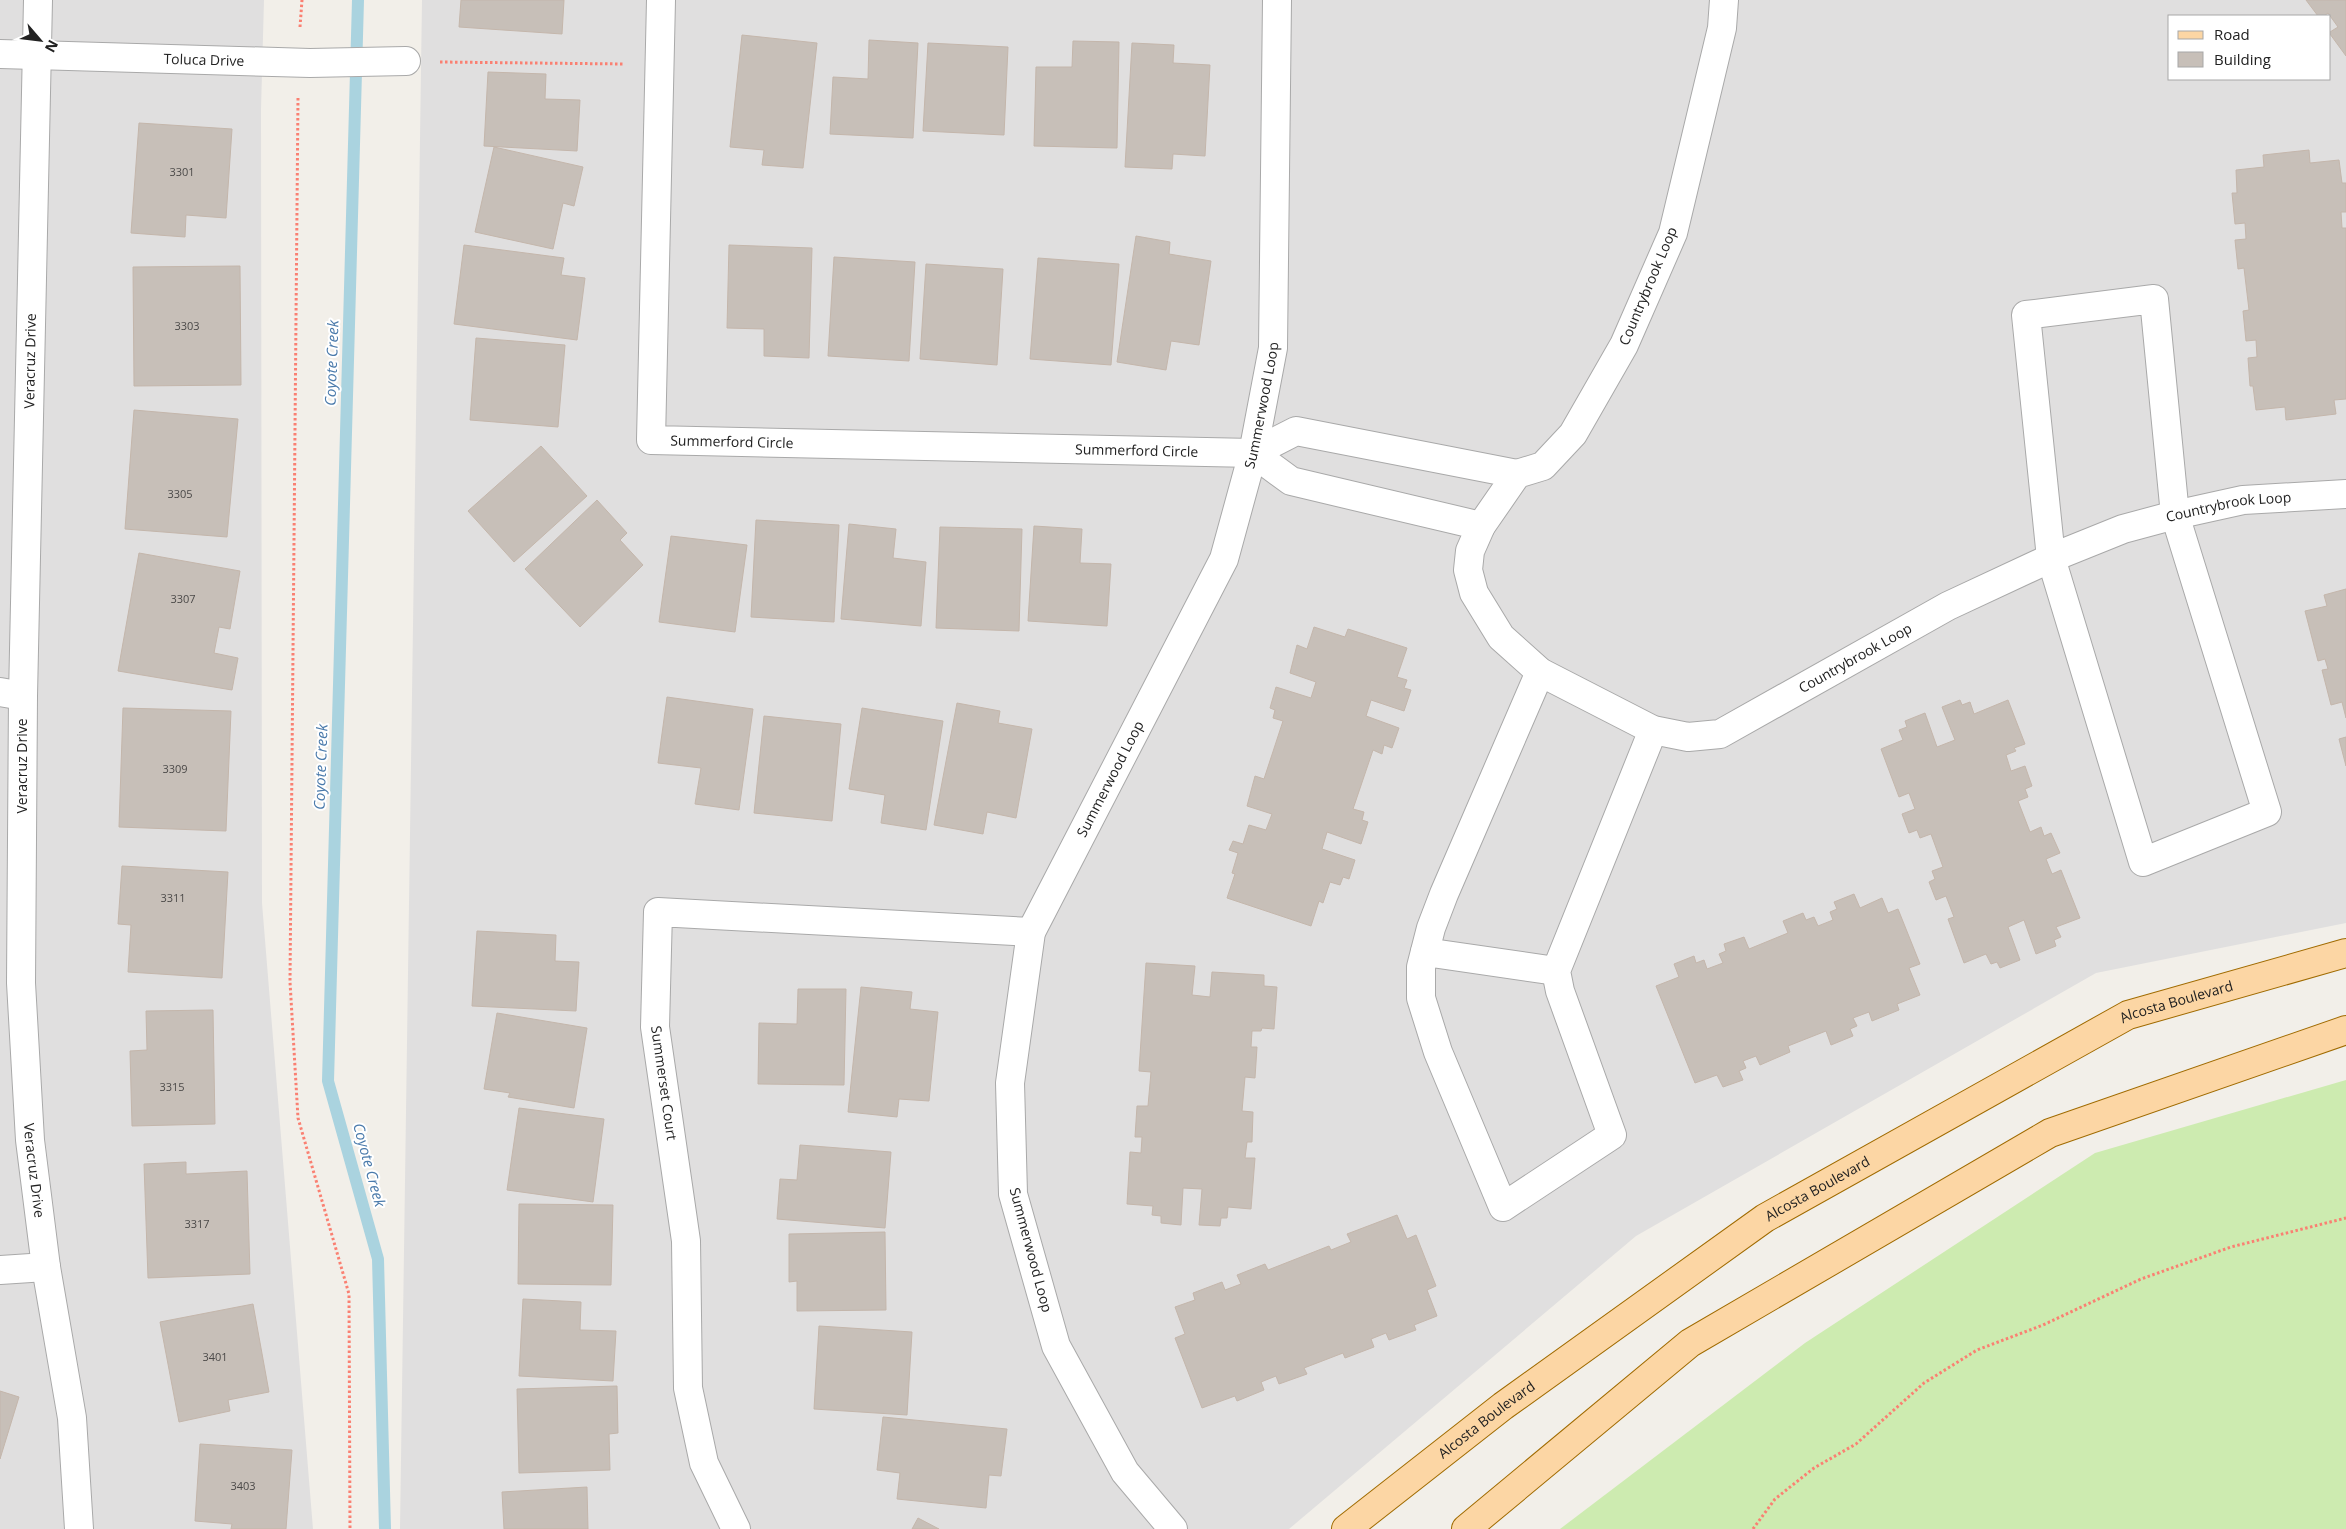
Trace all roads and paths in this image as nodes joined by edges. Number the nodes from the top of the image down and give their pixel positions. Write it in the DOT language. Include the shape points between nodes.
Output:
graph roads {
  1 [pos="38,0"];
  2 [pos="661,0"];
  3 [pos="1277,0"];
  4 [pos="1724,0"];
  5 [pos="0,54"];
  6 [pos="37,54"];
  7 [pos="406,61"];
  8 [pos="305,62"];
  9 [pos="659,65"];
  10 [pos="1253,453"];
  11 [pos="1517,474"];
  12 [pos="2346,494"];
  13 [pos="2175,515"];
  14 [pos="1481,526"];
  15 [pos="2051,558"];
  16 [pos="1540,672"];
  17 [pos="11,694"];
  18 [pos="1652,730"];
  19 [pos="1031,932"];
  20 [pos="1425,952"];
  21 [pos="2346,953"];
  22 [pos="1556,971"];
  23 [pos="2346,1030"];
  24 [pos="2346,1218"];
  25 [pos="46,1268"];
  26 [pos="0,1270"];
  27 [pos="79,1529"];
  28 [pos="350,1529"];
  29 [pos="736,1529"];
  30 [pos="1173,1529"];
  31 [pos="1346,1529"];
  32 [pos="1466,1529"];
  33 [pos="1753,1529"];
  1 -- 6 [label="street, Veracruz Drive"];
  2 -- 9 [label="street, Summerford Circle"];
  3 -- 10 [label="street, Summerwood Loop" via="1273,348"];
  4 -- 11 [label="street, Countrybrook Loop" via="1722,28 1673,233 1628,337 1573,434 1543,466"];
  5 -- 6 [label="street, Toluca Drive"];
  6 -- 8 [label="street, Toluca Drive"];
  6 -- 17 [label="street, Veracruz Drive"];
  7 -- 8 [label="street, Toluca Drive"];
  7 -- 9 [label="path"];
  8 -- 28 [label="path" via="290,982 298,1118 348,1294"];
  9 -- 10 [label="street, Summerford Circle" via="650,440"];
  10 -- 11 [label="street, Countrybrook Loop" via="1296,431"];
  10 -- 14 [label="street" via="1291,481"];
  10 -- 19 [label="street, Summerwood Loop" via="1224,559"];
  11 -- 14 [label="street, Countrybrook Loop"];
  12 -- 13 [label="street, Countrybrook Loop" via="2243,500"];
  13 -- 15 [label="street, Countrybrook Loop" via="2123,530"];
  13 -- 15 [label="street" via="2154,299 2026,315"];
  13 -- 15 [label="street" via="2267,812 2143,862"];
  14 -- 16 [label="street, Countrybrook Loop" via="1470,551 1468,570 1474,593 1501,637"];
  15 -- 18 [label="street, Countrybrook Loop" via="1948,606 1720,734 1688,737"];
  16 -- 18 [label="street, Countrybrook Loop"];
  16 -- 20 [label="street" via="1430,928"];
  17 -- 25 [label="street, Veracruz Drive" via="30,1140"];
  18 -- 22 [label="street"];
  19 -- 29 [label="street, Summerset Court" via="658,912 654,1026 686,1242 688,1388 704,1463"];
  19 -- 30 [label="street, Summerwood Loop" via="1010,1083 1013,1194 1056,1346 1125,1472"];
  20 -- 22 [label="street"];
  20 -- 22 [label="street" via="1421,967 1421,998 1438,1052 1504,1207 1612,1135 1560,991"];
  21 -- 31 [label="main road, Alcosta Boulevard" via="2128,1016 1765,1218 1503,1406"];
  23 -- 32 [label="main road" via="2050,1133 1690,1343"];
  24 -- 33 [label="path" via="2231,1247 2141,1279 2043,1325 1977,1350 1924,1383 1856,1444 1814,1468 1774,1500"];
  25 -- 26 [label="street"];
  25 -- 27 [label="street, Veracruz Drive" via="72,1418"];
}
